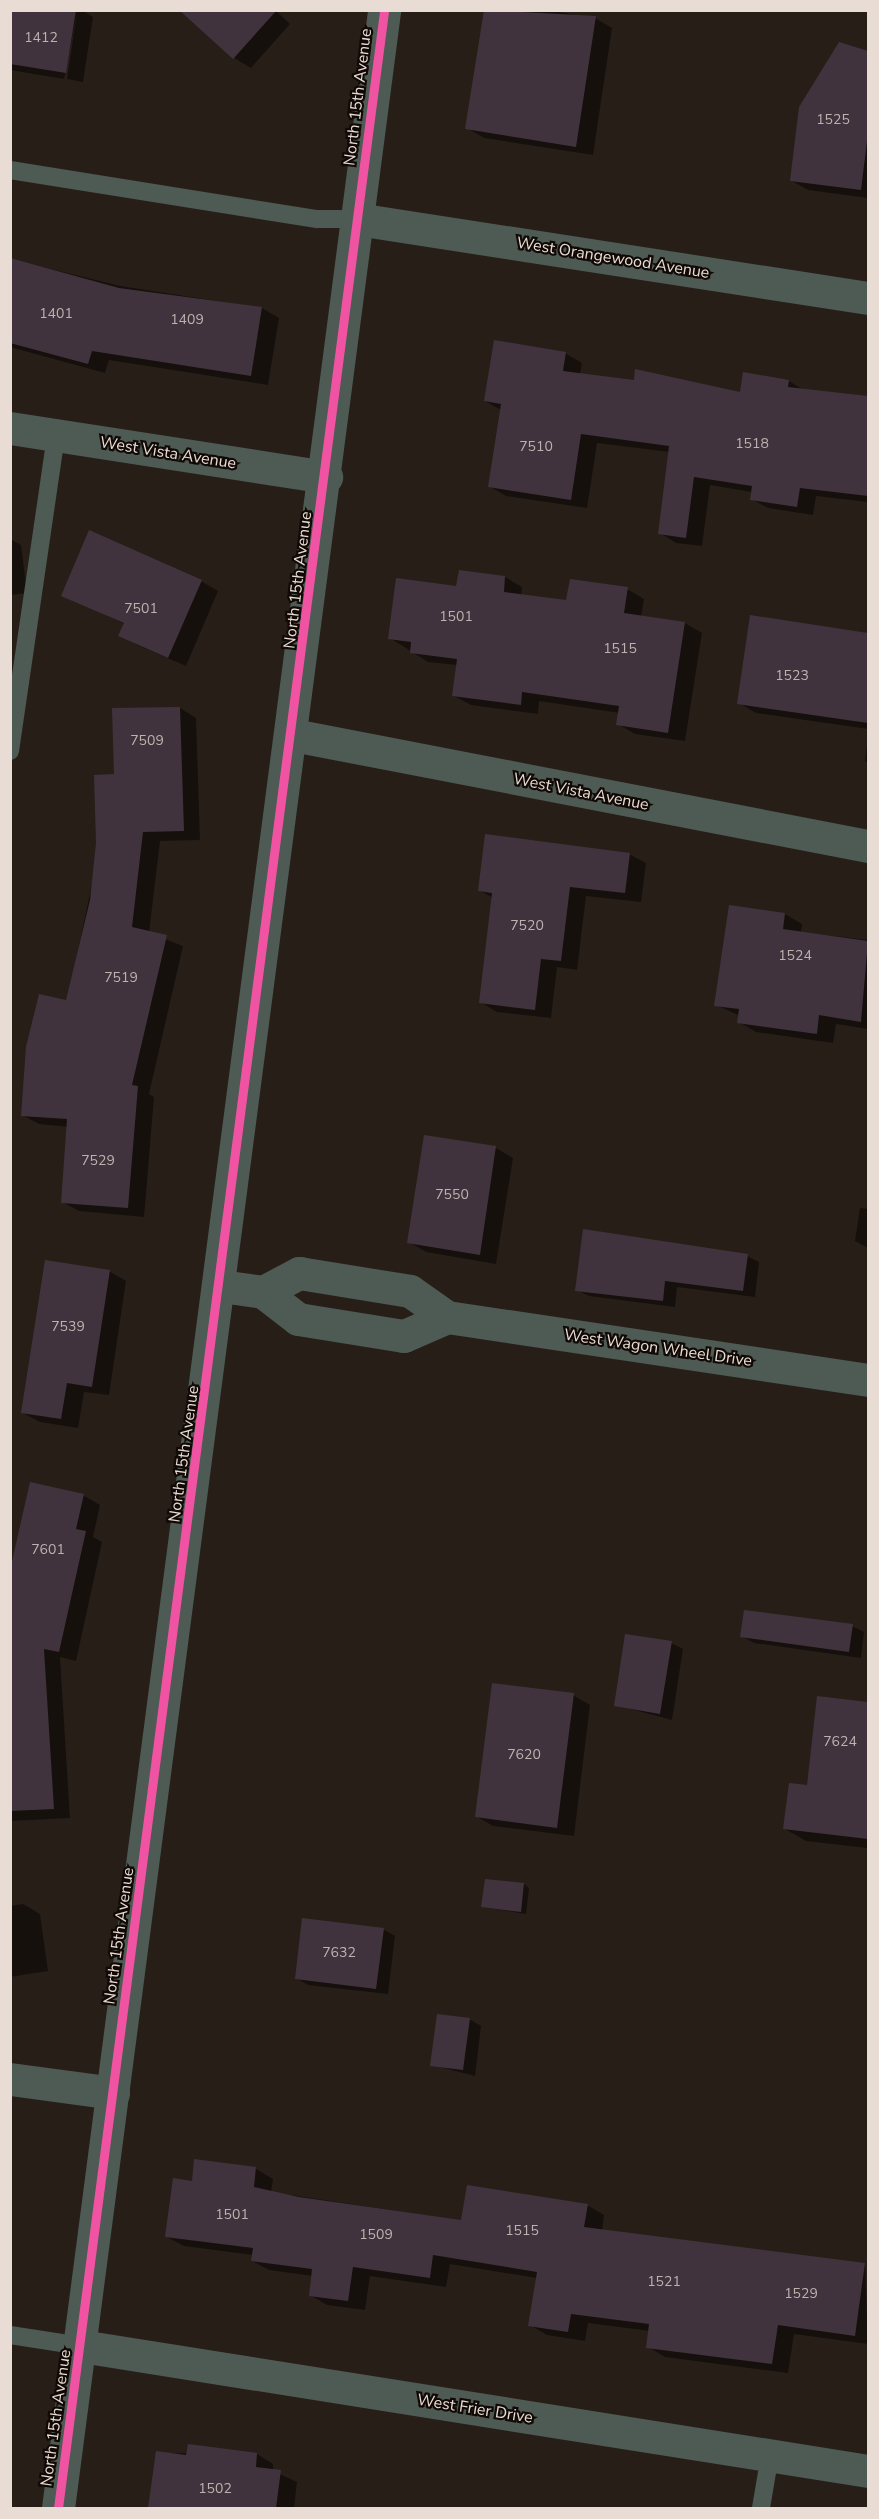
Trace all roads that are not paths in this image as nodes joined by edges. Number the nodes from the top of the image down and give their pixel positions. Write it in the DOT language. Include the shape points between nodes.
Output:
graph roads {
  1 [pos="384,10"];
  2 [pos="10,170"];
  3 [pos="357,219"];
  4 [pos="868,298"];
  5 [pos="10,428"];
  6 [pos="56,435"];
  7 [pos="326,477"];
  8 [pos="293,735"];
  9 [pos="10,752"];
  10 [pos="868,846"];
  11 [pos="369,1284"];
  12 [pos="221,1286"];
  13 [pos="263,1292"];
  14 [pos="447,1317"];
  15 [pos="361,1330"];
  16 [pos="868,1380"];
  17 [pos="10,2079"];
  18 [pos="113,2093"];
  19 [pos="10,2335"];
  20 [pos="81,2346"];
  21 [pos="770,2455"];
  22 [pos="868,2471"];
  23 [pos="58,2508"];
  24 [pos="761,2508"];
  1 -- 3 [label="street, North 15th Avenue"];
  2 -- 3 [label="lane" via="317,219"];
  3 -- 4 [label="street, West Orangewood Avenue"];
  3 -- 7 [label="street, North 15th Avenue"];
  5 -- 6 [label="street, West Vista Avenue"];
  6 -- 7 [label="street, West Vista Avenue"];
  6 -- 9 [label="lane"];
  7 -- 8 [label="street, North 15th Avenue"];
  8 -- 10 [label="street, West Vista Avenue"];
  8 -- 12 [label="street, North 15th Avenue"];
  11 -- 13 [label="street, West Wagon Wheel Drive" via="298,1273"];
  11 -- 14 [label="street, West Wagon Wheel Drive" via="410,1291"];
  11 -- 15 [label="street"];
  12 -- 13 [label="street"];
  12 -- 18 [label="street, North 15th Avenue"];
  13 -- 15 [label="street" via="298,1319"];
  14 -- 15 [label="street" via="404,1336"];
  14 -- 16 [label="street, West Wagon Wheel Drive"];
  17 -- 18 [label="street"];
  18 -- 20 [label="street, North 15th Avenue"];
  19 -- 20 [label="lane"];
  20 -- 21 [label="street, West Frier Drive"];
  20 -- 23 [label="street, North 15th Avenue"];
  21 -- 22 [label="street, West Frier Drive"];
  21 -- 24 [label="lane"];
}
